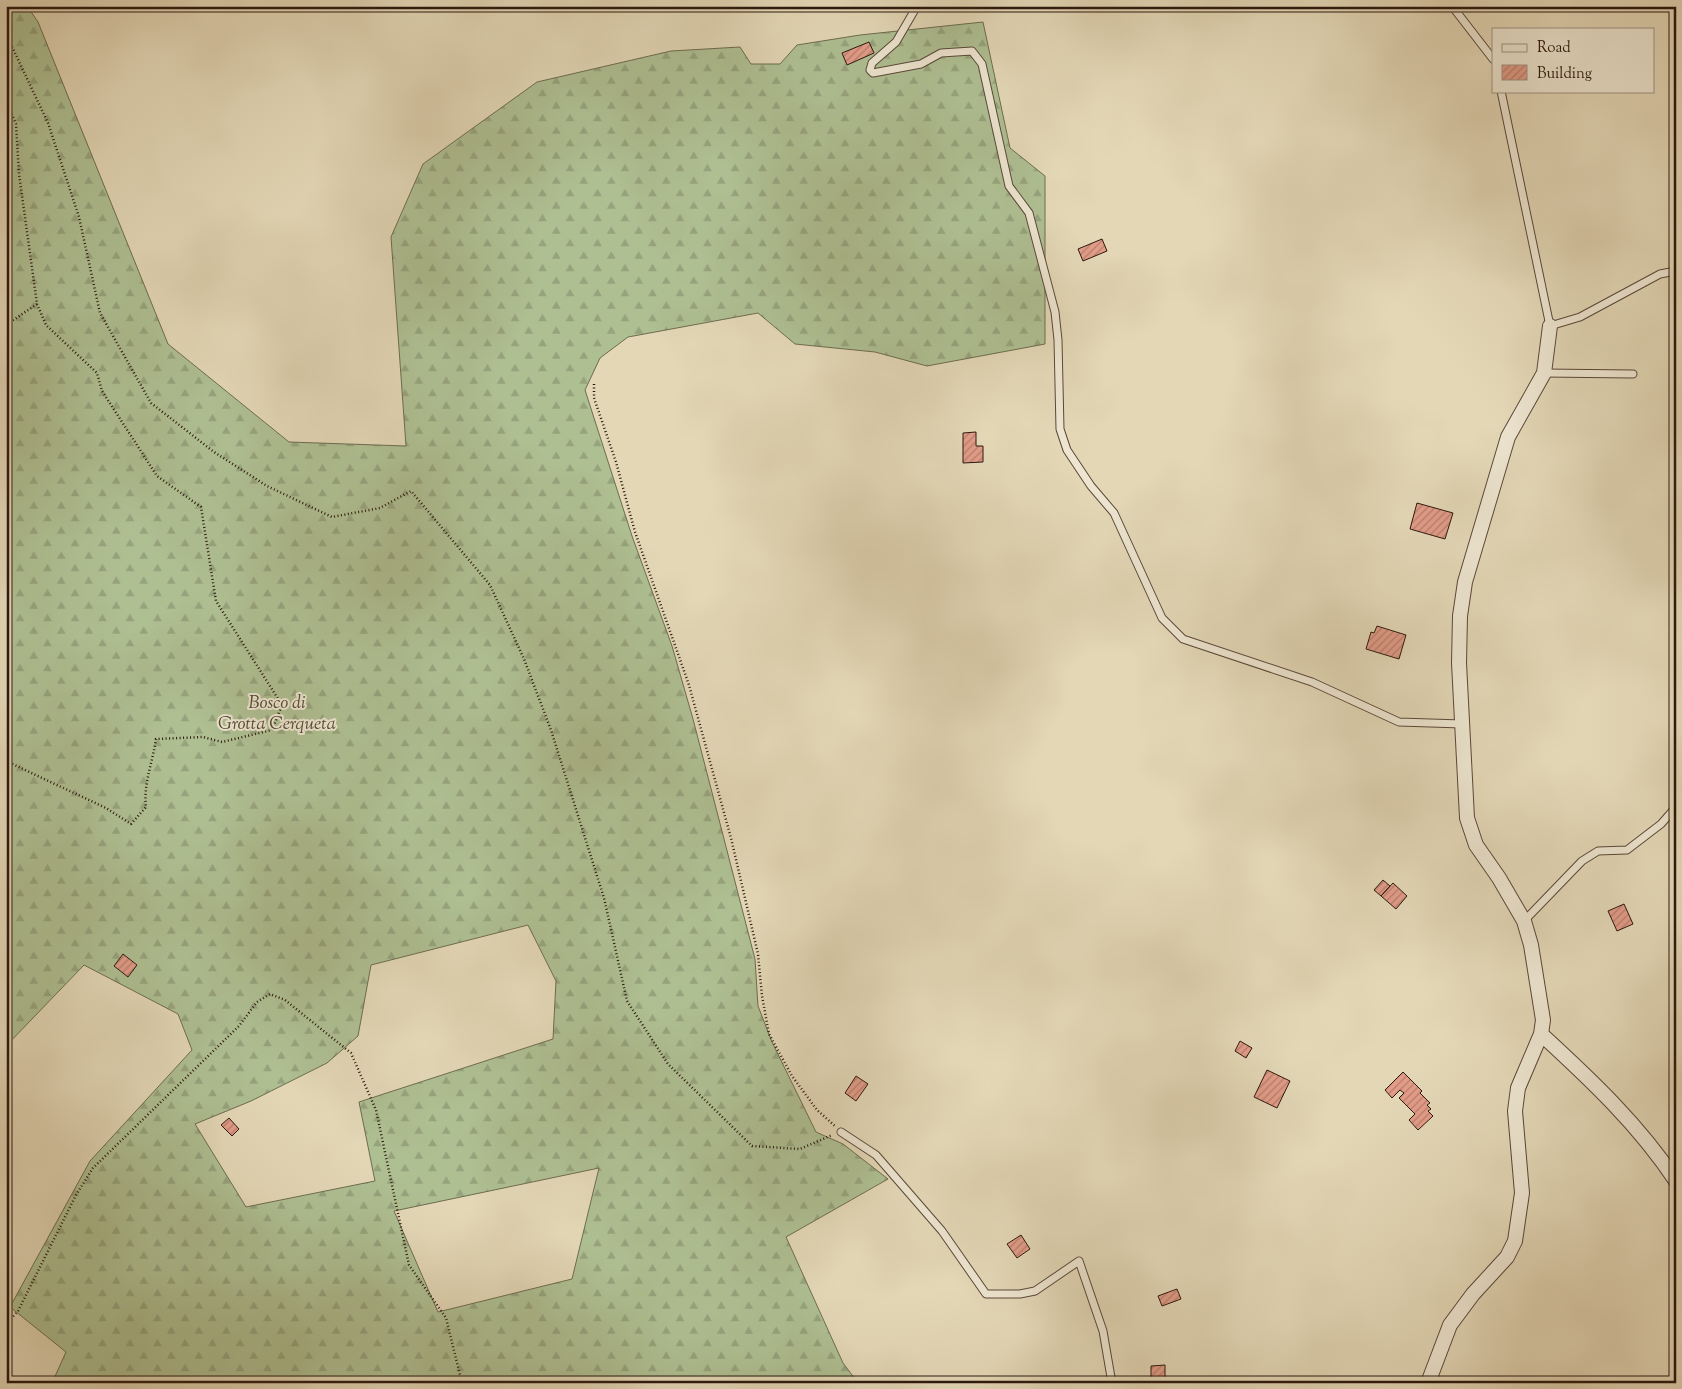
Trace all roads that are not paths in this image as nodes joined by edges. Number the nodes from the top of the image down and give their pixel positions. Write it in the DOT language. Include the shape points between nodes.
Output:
graph roads {
  1 [pos="917,6"];
  2 [pos="1452,6"];
  3 [pos="1492,59"];
  4 [pos="1500,92"];
  5 [pos="1676,271"];
  6 [pos="1550,326"];
  7 [pos="1544,373"];
  8 [pos="1633,374"];
  9 [pos="1462,724"];
  10 [pos="1676,807"];
  11 [pos="1524,921"];
  12 [pos="1541,1034"];
  13 [pos="841,1132"];
  14 [pos="1676,1181"];
  15 [pos="1112,1383"];
  16 [pos="1428,1383"];
  1 -- 9 [label="lane" via="896,42 872,63 870,70 873,73 894,70 921,64 941,53 972,51 982,64 1010,186 1029,213 1055,312 1060,430 1067,450 1114,513 1162,618 1183,639 1312,682 1399,722"];
  2 -- 3 [label="lane"];
  4 -- 6 [label="lane"];
  5 -- 6 [label="lane" via="1660,274 1580,317"];
  6 -- 7 [label="street"];
  7 -- 8 [label="lane"];
  7 -- 9 [label="street" via="1508,436 1465,582 1459,663"];
  9 -- 11 [label="street" via="1467,818 1471,836"];
  10 -- 11 [label="lane" via="1661,824 1627,850 1598,851 1582,861"];
  11 -- 12 [label="street" via="1543,1020"];
  12 -- 14 [label="street" via="1636,1127"];
  12 -- 16 [label="street" via="1521,1080 1515,1111 1522,1193 1515,1241 1507,1257 1450,1325"];
  13 -- 15 [label="lane" via="876,1155 942,1231 986,1294 1034,1291 1079,1261 1104,1331"];
}
